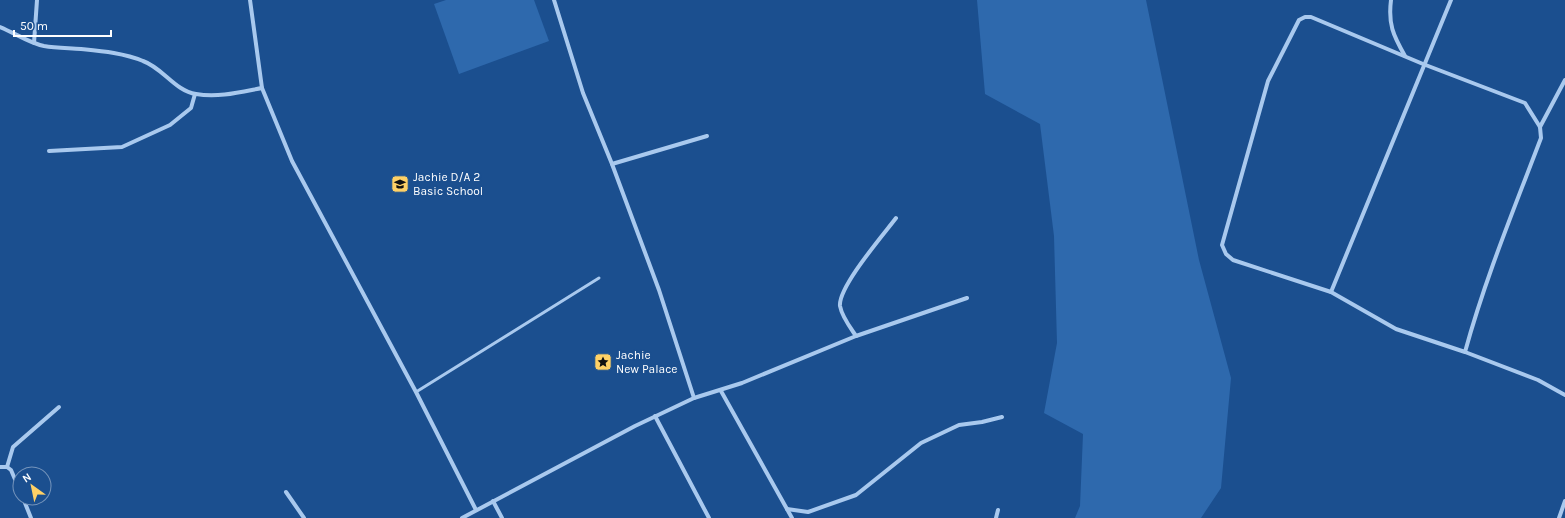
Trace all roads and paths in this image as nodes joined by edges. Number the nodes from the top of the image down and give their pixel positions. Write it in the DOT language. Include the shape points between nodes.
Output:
graph roads {
  1 [pos="37,0"];
  2 [pos="250,0"];
  3 [pos="554,0"];
  4 [pos="1391,0"];
  5 [pos="1451,0"];
  6 [pos="0,27"];
  7 [pos="34,43"];
  8 [pos="1405,56"];
  9 [pos="1423,64"];
  10 [pos="1565,80"];
  11 [pos="262,88"];
  12 [pos="195,94"];
  13 [pos="1540,127"];
  14 [pos="707,136"];
  15 [pos="49,151"];
  16 [pos="612,164"];
  17 [pos="896,218"];
  18 [pos="599,278"];
  19 [pos="1331,292"];
  20 [pos="967,298"];
  21 [pos="856,336"];
  22 [pos="1465,352"];
  23 [pos="721,391"];
  24 [pos="416,392"];
  25 [pos="1565,395"];
  26 [pos="694,398"];
  27 [pos="59,407"];
  28 [pos="655,416"];
  29 [pos="1002,417"];
  30 [pos="0,467"];
  31 [pos="7,467"];
  32 [pos="12,472"];
  33 [pos="286,492"];
  34 [pos="493,501"];
  35 [pos="1565,501"];
  36 [pos="26,506"];
  37 [pos="787,509"];
  38 [pos="476,510"];
  39 [pos="998,510"];
  40 [pos="31,518"];
  41 [pos="304,518"];
  42 [pos="462,518"];
  43 [pos="502,518"];
  44 [pos="709,518"];
  45 [pos="792,518"];
  46 [pos="996,518"];
  47 [pos="1559,518"];
  1 -- 7 [label="street"];
  2 -- 11 [label="street"];
  3 -- 16 [label="street" via="583,93"];
  4 -- 8 [label="street" via="1393,34"];
  5 -- 9 [label="street"];
  6 -- 7 [label="street"];
  7 -- 12 [label="street" via="116,54 144,61 158,68 186,92"];
  8 -- 9 [label="street"];
  8 -- 19 [label="street" via="1311,17 1305,17 1299,20 1268,81 1222,245 1226,254 1233,260"];
  9 -- 13 [label="street" via="1525,103"];
  9 -- 19 [label="street"];
  10 -- 13 [label="street"];
  11 -- 12 [label="street" via="209,96"];
  11 -- 24 [label="street" via="292,161"];
  12 -- 15 [label="street" via="191,108 170,125 122,147"];
  13 -- 22 [label="street" via="1541,138 1474,318"];
  14 -- 16 [label="street"];
  16 -- 26 [label="street" via="659,290"];
  17 -- 21 [label="street" via="855,272 844,293 840,305"];
  18 -- 24 [label="lane"];
  19 -- 22 [label="street" via="1396,329"];
  20 -- 21 [label="street"];
  21 -- 23 [label="street"];
  22 -- 25 [label="street" via="1538,380"];
  23 -- 26 [label="street"];
  23 -- 37 [label="street"];
  24 -- 38 [label="street"];
  26 -- 28 [label="street"];
  27 -- 31 [label="street" via="13,448"];
  28 -- 34 [label="street"];
  28 -- 44 [label="street"];
  29 -- 37 [label="street" via="959,425 921,444 856,495 808,512"];
  30 -- 31 [label="street"];
  31 -- 32 [label="street"];
  33 -- 41 [label="street"];
  34 -- 38 [label="street"];
  34 -- 43 [label="street"];
  35 -- 47 [label="street"];
  36 -- 40 [label="street"];
  37 -- 45 [label="street"];
  38 -- 42 [label="street"];
  39 -- 46 [label="street"];
}
